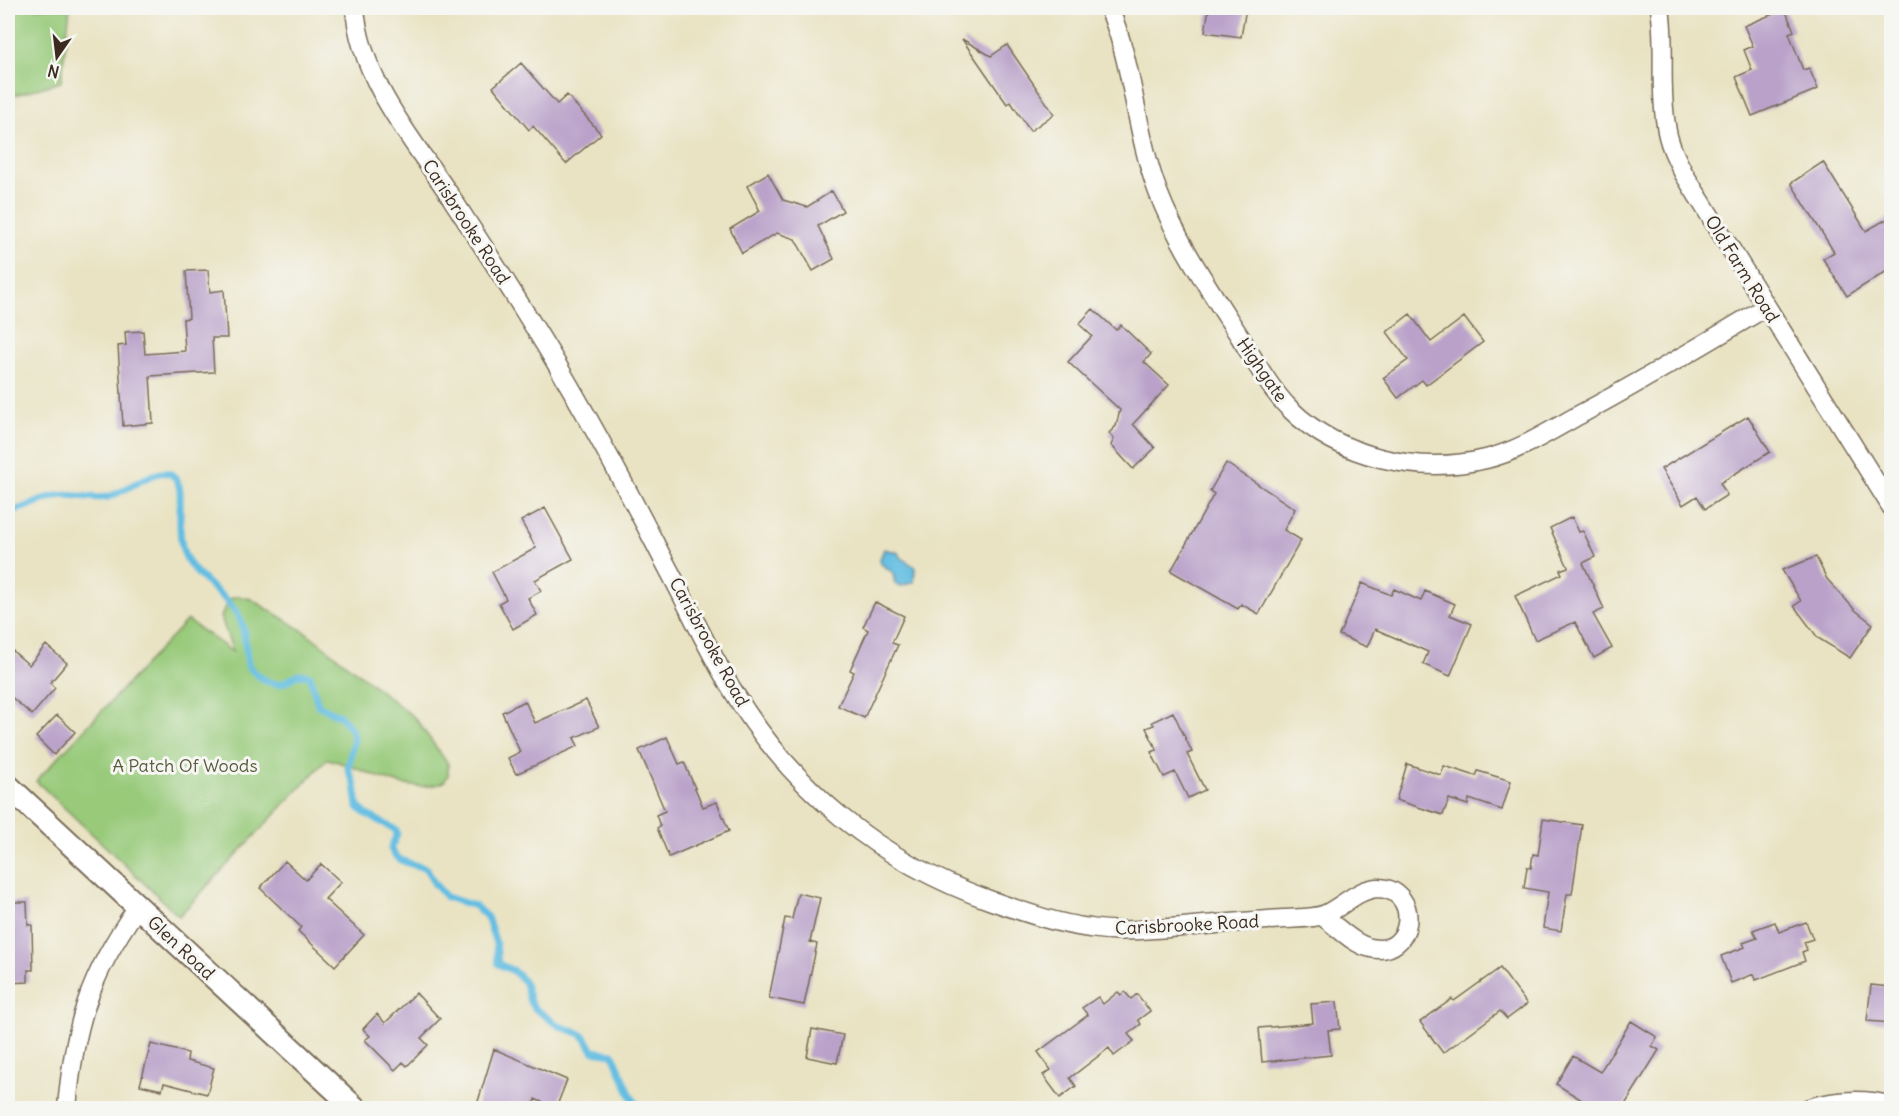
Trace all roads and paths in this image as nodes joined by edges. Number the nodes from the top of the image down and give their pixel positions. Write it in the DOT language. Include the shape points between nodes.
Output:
graph roads {
  1 [pos="355,8"];
  2 [pos="1109,8"];
  3 [pos="1660,8"];
  4 [pos="1766,307"];
  5 [pos="1892,508"];
  6 [pos="8,786"];
  7 [pos="138,908"];
  8 [pos="1322,916"];
  9 [pos="1892,1106"];
  10 [pos="67,1108"];
  11 [pos="355,1108"];
  12 [pos="1809,1108"];
  1 -- 8 [label="street, Carisbrooke Road" via="362,45 384,94 553,358 722,674 769,741 829,807 879,846 935,878 1011,908 1074,925 1137,930"];
  2 -- 4 [label="street, Highgate" via="1124,53 1154,182 1186,250 1282,400 1309,425 1353,450 1428,465 1464,463 1498,455 1536,439 1641,382"];
  3 -- 4 [label="street, Old Farm Road" via="1670,143 1683,174"];
  4 -- 5 [label="street, Old Farm Road"];
  6 -- 7 [label="street, Glen Road"];
  7 -- 10 [label="street" via="115,939 87,998 70,1073"];
  7 -- 11 [label="street, Glen Road"];
  9 -- 12 [label="street" via="1851,1100"];
}
